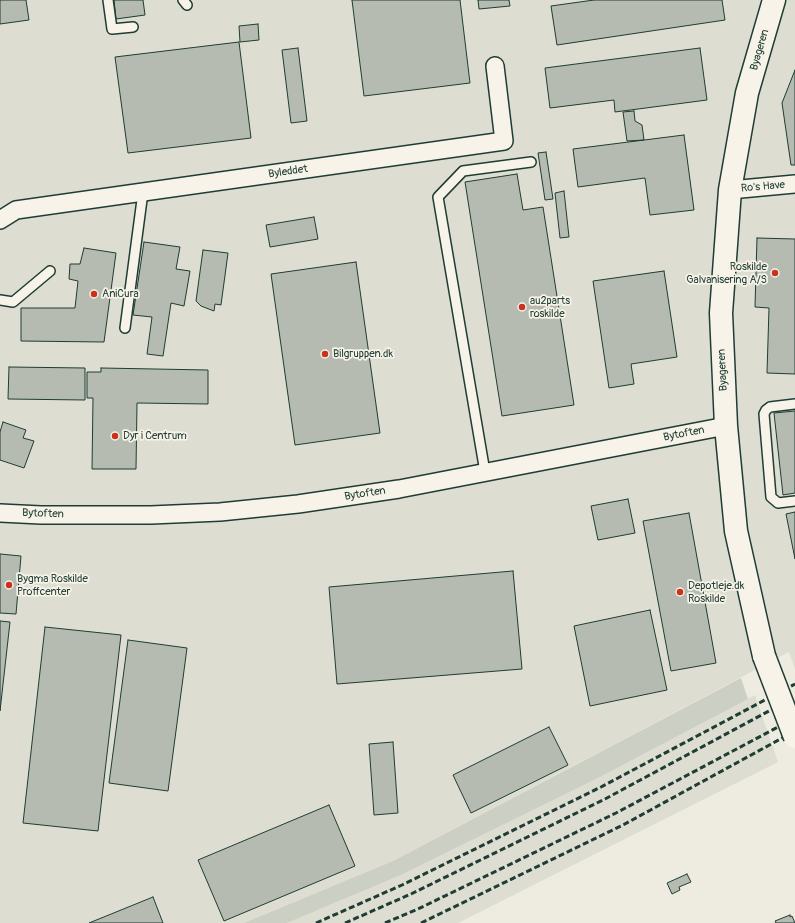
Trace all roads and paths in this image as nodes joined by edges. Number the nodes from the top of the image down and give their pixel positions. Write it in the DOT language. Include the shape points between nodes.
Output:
graph roads {
  1 [pos="108,0"];
  2 [pos="774,0"];
  3 [pos="134,27"];
  4 [pos="495,66"];
  5 [pos="531,162"];
  6 [pos="795,184"];
  7 [pos="730,190"];
  8 [pos="143,192"];
  9 [pos="0,220"];
  10 [pos="50,271"];
  11 [pos="0,300"];
  12 [pos="125,328"];
  13 [pos="795,404"];
  14 [pos="726,426"];
  15 [pos="485,472"];
  16 [pos="795,501"];
  17 [pos="0,513"];
  18 [pos="795,737"];
  1 -- 3 [label="lane" via="112,29"];
  2 -- 7 [label="street, Byageren" via="747,93"];
  4 -- 8 [label="street, Byleddet" via="504,141"];
  5 -- 15 [label="lane" via="463,171 438,197"];
  6 -- 7 [label="street, Ro's Have"];
  7 -- 14 [label="street, Byageren" via="721,313"];
  8 -- 9 [label="street, Byleddet" via="16,210"];
  8 -- 12 [label="lane"];
  10 -- 11 [label="lane" via="13,302"];
  13 -- 16 [label="lane" via="770,407 764,414 771,497 778,503"];
  14 -- 15 [label="street, Bytoften"];
  14 -- 18 [label="street, Byageren, bridge" via="736,531 764,656"];
  15 -- 17 [label="street, Bytoften" via="298,504 220,512 151,515"];
}
